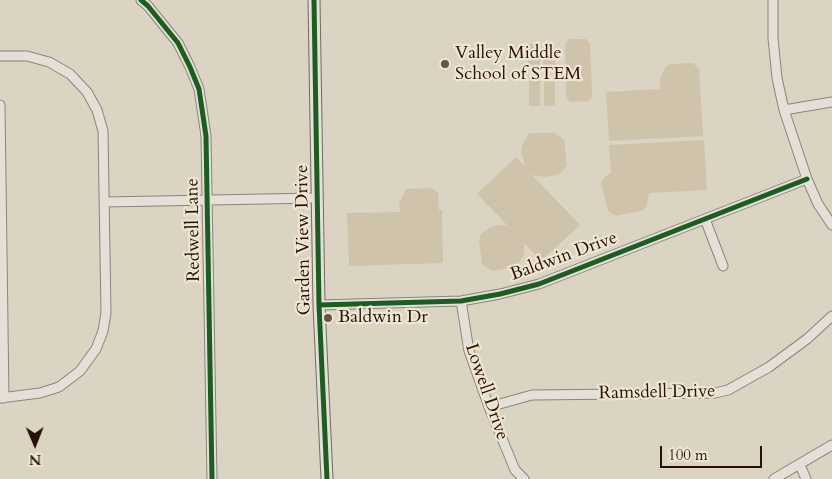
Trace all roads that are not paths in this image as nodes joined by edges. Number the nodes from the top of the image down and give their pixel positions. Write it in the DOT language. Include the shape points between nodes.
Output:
graph roads {
  1 [pos="314,0"];
  2 [pos="773,0"];
  3 [pos="148,2"];
  4 [pos="0,56"];
  5 [pos="832,102"];
  6 [pos="0,105"];
  7 [pos="784,110"];
  8 [pos="807,179"];
  9 [pos="317,198"];
  10 [pos="208,201"];
  11 [pos="105,202"];
  12 [pos="705,219"];
  13 [pos="832,225"];
  14 [pos="723,266"];
  15 [pos="461,301"];
  16 [pos="319,305"];
  17 [pos="832,316"];
  18 [pos="2,398"];
  19 [pos="489,407"];
  20 [pos="832,445"];
  21 [pos="800,465"];
  22 [pos="212,479"];
  23 [pos="327,479"];
  24 [pos="524,479"];
  25 [pos="774,479"];
  26 [pos="806,479"];
  1 -- 9 [label="street, Garden View Drive"];
  2 -- 7 [label="street" via="777,78"];
  3 -- 10 [label="street, Redwell Lane" via="178,43 199,89 206,136"];
  4 -- 11 [label="street" via="27,56 49,62 70,74 87,92 103,131"];
  5 -- 7 [label="street"];
  6 -- 18 [label="street"];
  7 -- 8 [label="street"];
  8 -- 12 [label="street, Baldwin Drive"];
  8 -- 13 [label="street"];
  9 -- 10 [label="street"];
  9 -- 16 [label="street, Garden View Drive"];
  10 -- 11 [label="street"];
  10 -- 22 [label="street, Redwell Lane"];
  11 -- 18 [label="street" via="106,312 96,349 80,372 58,387"];
  12 -- 14 [label="street"];
  12 -- 15 [label="street, Baldwin Drive" via="539,284"];
  15 -- 16 [label="street, Baldwin Drive"];
  15 -- 19 [label="street, Lowell Drive" via="469,351"];
  16 -- 23 [label="street, Garden View Drive"];
  17 -- 19 [label="street, Ramsdell Drive" via="769,367 728,390 715,393 532,395"];
  19 -- 24 [label="street, Lowell Drive" via="515,470"];
  20 -- 21 [label="street"];
  21 -- 25 [label="street"];
  21 -- 26 [label="street"];
}
